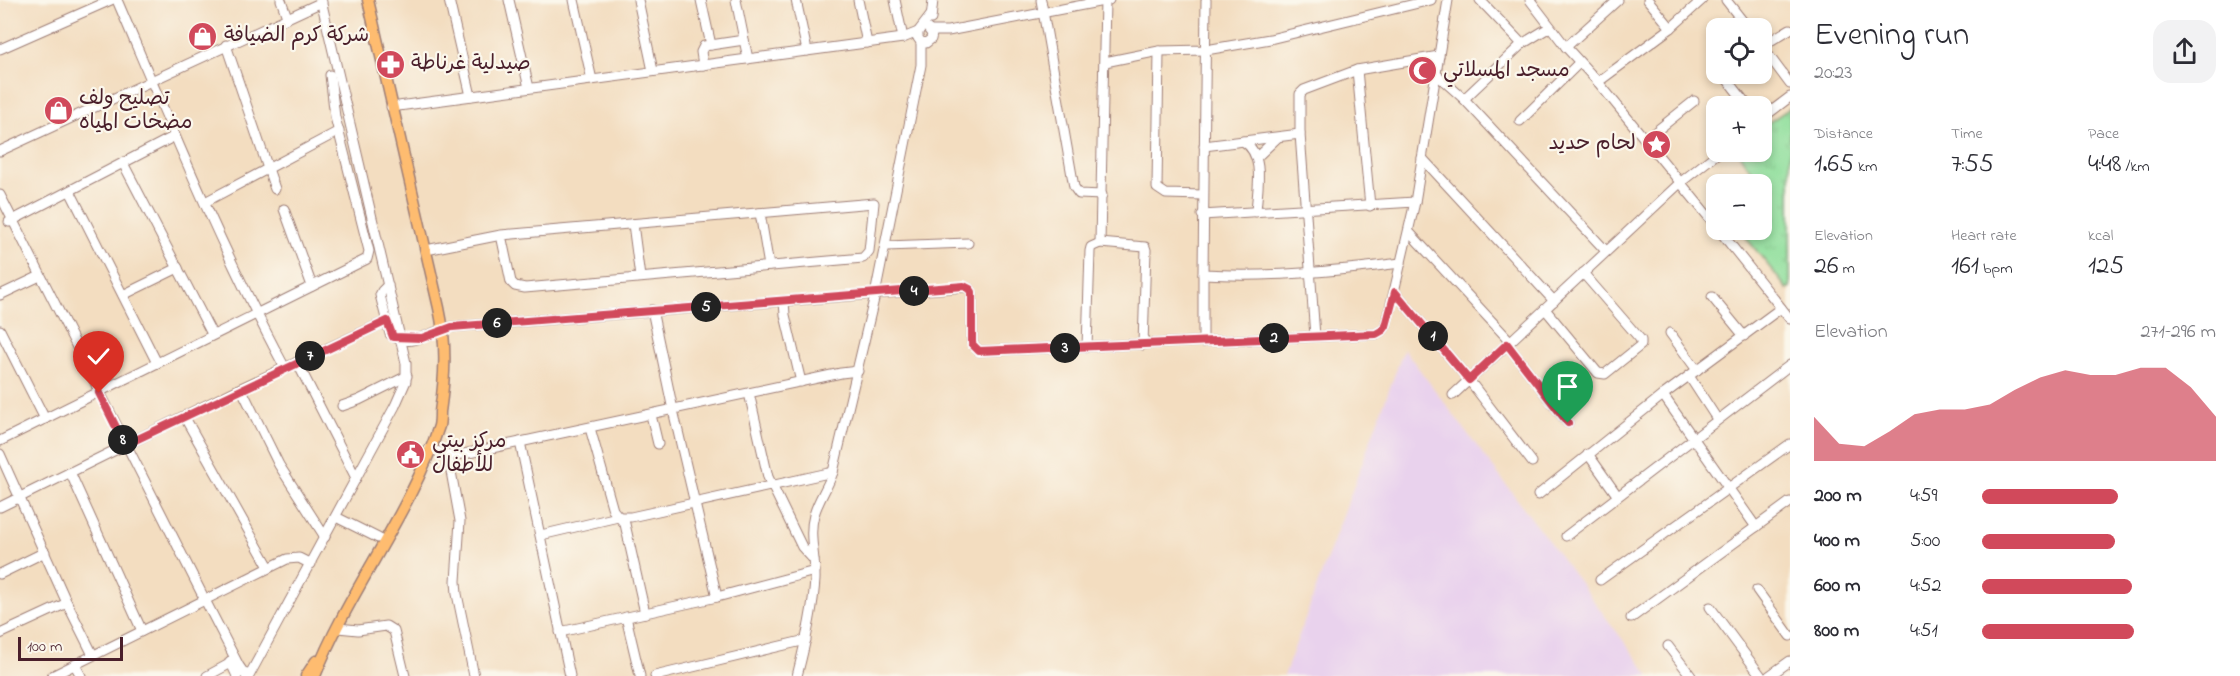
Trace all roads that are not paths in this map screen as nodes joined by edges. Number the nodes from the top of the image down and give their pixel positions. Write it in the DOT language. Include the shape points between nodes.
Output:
graph roads {
  1 [pos="111,0"];
  2 [pos="117,0"];
  3 [pos="281,0"];
  4 [pos="368,0"];
  5 [pos="449,0"];
  6 [pos="509,0"];
  7 [pos="574,0"];
  8 [pos="638,0"];
  9 [pos="701,0"];
  10 [pos="736,0"];
  11 [pos="796,0"];
  12 [pos="858,0"];
  13 [pos="895,0"];
  14 [pos="933,0"];
  15 [pos="1041,0"];
  16 [pos="1106,0"];
  17 [pos="1206,0"];
  18 [pos="1431,0"];
  19 [pos="1448,0"];
  20 [pos="1480,0"];
  21 [pos="1618,0"];
  22 [pos="1648,0"];
  23 [pos="1701,0"];
  24 [pos="1726,0"];
  25 [pos="1533,1"];
  26 [pos="317,2"];
  27 [pos="1044,13"];
  28 [pos="287,17"];
  29 [pos="1740,18"];
  30 [pos="1550,27"];
  31 [pos="1671,28"];
  32 [pos="1790,29"];
  33 [pos="925,36"];
  34 [pos="903,38"];
  35 [pos="744,40"];
  36 [pos="1772,40"];
  37 [pos="867,43"];
  38 [pos="1522,44"];
  39 [pos="226,45"];
  40 [pos="711,45"];
  41 [pos="1566,47"];
  42 [pos="0,49"];
  43 [pos="1206,50"];
  44 [pos="807,51"];
  45 [pos="1158,51"];
  46 [pos="1439,56"];
  47 [pos="748,59"];
  48 [pos="1772,60"];
  49 [pos="1105,62"];
  50 [pos="1579,63"];
  51 [pos="704,65"];
  52 [pos="1357,70"];
  53 [pos="653,71"];
  54 [pos="1435,73"];
  55 [pos="330,75"];
  56 [pos="592,80"];
  57 [pos="152,81"];
  58 [pos="1598,82"];
  59 [pos="1731,84"];
  60 [pos="1790,84"];
  61 [pos="529,88"];
  62 [pos="471,96"];
  63 [pos="1741,96"];
  64 [pos="1790,97"];
  65 [pos="1464,99"];
  66 [pos="1694,101"];
  67 [pos="346,105"];
  68 [pos="391,107"];
  69 [pos="334,109"];
  70 [pos="1772,111"];
  71 [pos="1520,121"];
  72 [pos="339,131"];
  73 [pos="1300,134"];
  74 [pos="175,135"];
  75 [pos="1278,137"];
  76 [pos="1645,140"];
  77 [pos="1243,141"];
  78 [pos="1204,146"];
  79 [pos="0,151"];
  80 [pos="1257,157"];
  81 [pos="1422,158"];
  82 [pos="1706,162"];
  83 [pos="123,163"];
  84 [pos="268,167"];
  85 [pos="1681,182"];
  86 [pos="275,189"];
  87 [pos="70,190"];
  88 [pos="0,195"];
  89 [pos="1102,195"];
  90 [pos="1203,195"];
  91 [pos="894,201"];
  92 [pos="205,202"];
  93 [pos="1415,202"];
  94 [pos="874,203"];
  95 [pos="0,204"];
  96 [pos="1370,206"];
  97 [pos="284,209"];
  98 [pos="1305,209"];
  99 [pos="1256,212"];
  100 [pos="760,213"];
  101 [pos="1706,214"];
  102 [pos="1202,215"];
  103 [pos="10,221"];
  104 [pos="633,224"];
  105 [pos="1409,232"];
  106 [pos="501,235"];
  107 [pos="1727,240"];
  108 [pos="969,243"];
  109 [pos="1100,243"];
  110 [pos="886,246"];
  111 [pos="426,250"];
  112 [pos="1606,251"];
  113 [pos="1401,263"];
  114 [pos="769,266"];
  115 [pos="178,268"];
  116 [pos="1312,273"];
  117 [pos="1583,273"];
  118 [pos="1203,274"];
  119 [pos="38,277"];
  120 [pos="640,277"];
  121 [pos="388,285"];
  122 [pos="312,286"];
  123 [pos="1395,292"];
  124 [pos="123,295"];
  125 [pos="875,295"];
  126 [pos="0,296"];
  127 [pos="1712,297"];
  128 [pos="784,301"];
  129 [pos="1554,301"];
  130 [pos="1781,308"];
  131 [pos="1545,309"];
  132 [pos="652,310"];
  133 [pos="256,313"];
  134 [pos="1790,319"];
  135 [pos="387,321"];
  136 [pos="444,328"];
  137 [pos="0,330"];
  138 [pos="1670,333"];
  139 [pos="212,334"];
  140 [pos="1315,336"];
  141 [pos="1744,336"];
  142 [pos="400,339"];
  143 [pos="1203,342"];
  144 [pos="1509,342"];
  145 [pos="1143,345"];
  146 [pos="1087,347"];
  147 [pos="297,362"];
  148 [pos="158,363"];
  149 [pos="1790,365"];
  150 [pos="285,368"];
  151 [pos="1698,369"];
  152 [pos="858,371"];
  153 [pos="407,376"];
  154 [pos="1689,376"];
  155 [pos="1469,380"];
  156 [pos="801,381"];
  157 [pos="241,388"];
  158 [pos="749,393"];
  159 [pos="97,394"];
  160 [pos="1453,395"];
  161 [pos="1663,395"];
  162 [pos="342,406"];
  163 [pos="673,410"];
  164 [pos="440,414"];
  165 [pos="651,415"];
  166 [pos="184,416"];
  167 [pos="45,418"];
  168 [pos="1717,419"];
  169 [pos="1568,423"];
  170 [pos="590,428"];
  171 [pos="1693,437"];
  172 [pos="0,441"];
  173 [pos="520,442"];
  174 [pos="658,444"];
  175 [pos="1790,444"];
  176 [pos="124,445"];
  177 [pos="429,449"];
  178 [pos="0,454"];
  179 [pos="1588,454"];
  180 [pos="448,455"];
  181 [pos="1532,462"];
  182 [pos="70,472"];
  183 [pos="832,472"];
  184 [pos="356,478"];
  185 [pos="772,485"];
  186 [pos="1729,489"];
  187 [pos="1538,495"];
  188 [pos="1617,495"];
  189 [pos="20,497"];
  190 [pos="1790,502"];
  191 [pos="695,504"];
  192 [pos="0,507"];
  193 [pos="336,517"];
  194 [pos="618,517"];
  195 [pos="1756,527"];
  196 [pos="541,535"];
  197 [pos="1566,536"];
  198 [pos="325,537"];
  199 [pos="378,538"];
  200 [pos="45,552"];
  201 [pos="814,560"];
  202 [pos="311,564"];
  203 [pos="269,567"];
  204 [pos="815,571"];
  205 [pos="0,574"];
  206 [pos="1600,580"];
  207 [pos="1757,590"];
  208 [pos="717,597"];
  209 [pos="203,601"];
  210 [pos="67,603"];
  211 [pos="1710,607"];
  212 [pos="645,613"];
  213 [pos="626,617"];
  214 [pos="1631,618"];
  215 [pos="338,628"];
  216 [pos="142,631"];
  217 [pos="560,632"];
  218 [pos="0,634"];
  219 [pos="1790,636"];
  220 [pos="806,640"];
  221 [pos="1668,646"];
  222 [pos="93,655"];
  223 [pos="1790,661"];
  224 [pos="231,663"];
  225 [pos="75,664"];
  226 [pos="52,676"];
  227 [pos="81,676"];
  228 [pos="207,676"];
  229 [pos="237,676"];
  230 [pos="248,676"];
  231 [pos="306,676"];
  232 [pos="315,676"];
  233 [pos="405,676"];
  234 [pos="474,676"];
  235 [pos="570,676"];
  236 [pos="640,676"];
  237 [pos="656,676"];
  238 [pos="798,676"];
  239 [pos="1691,676"];
  240 [pos="1761,676"];
  241 [pos="1769,676"];
  1 -- 42 [label="street"];
  2 -- 57 [label="street"];
  3 -- 28 [label="street"];
  4 -- 68 [label="main road"];
  5 -- 62 [label="street"];
  6 -- 61 [label="street"];
  7 -- 56 [label="street"];
  8 -- 53 [label="street"];
  9 -- 40 [label="street"];
  10 -- 35 [label="street"];
  11 -- 44 [label="street"];
  12 -- 37 [label="street"];
  13 -- 34 [label="street"];
  14 -- 33 [label="street"];
  15 -- 27 [label="street"];
  16 -- 27 [label="street"];
  16 -- 49 [label="street"];
  17 -- 43 [label="street"];
  18 -- 43 [label="street" via="1270,39"];
  19 -- 46 [label="street"];
  20 -- 38 [label="street"];
  21 -- 41 [label="street"];
  22 -- 31 [label="street"];
  23 -- 31 [label="street"];
  24 -- 29 [label="street"];
  25 -- 30 [label="street"];
  26 -- 28 [label="street"];
  26 -- 67 [label="street"];
  27 -- 33 [label="street"];
  27 -- 89 [label="street" via="1074,187 1079,194"];
  28 -- 39 [label="street"];
  30 -- 38 [label="street"];
  30 -- 41 [label="street"];
  31 -- 58 [label="street"];
  32 -- 36 [label="street"];
  33 -- 34 [label="street"];
  33 -- 91 [label="street"];
  34 -- 37 [label="street"];
  35 -- 40 [label="street"];
  35 -- 47 [label="street"];
  37 -- 44 [label="street"];
  38 -- 65 [label="street"];
  39 -- 57 [label="street"];
  39 -- 84 [label="street"];
  40 -- 51 [label="street" via="702,50"];
  41 -- 50 [label="street"];
  43 -- 45 [label="street"];
  43 -- 78 [label="street"];
  44 -- 47 [label="street"];
  45 -- 49 [label="street"];
  45 -- 90 [label="street" via="1156,188 1166,194"];
  46 -- 52 [label="street"];
  46 -- 54 [label="street"];
  47 -- 51 [label="street"];
  48 -- 60 [label="street"];
  49 -- 89 [label="street"];
  50 -- 58 [label="street"];
  50 -- 71 [label="street"];
  51 -- 53 [label="street"];
  52 -- 73 [label="street" via="1300,94"];
  52 -- 96 [label="street"];
  53 -- 56 [label="street"];
  54 -- 65 [label="street"];
  54 -- 81 [label="street"];
  55 -- 69 [label="street"];
  56 -- 61 [label="street"];
  57 -- 74 [label="street"];
  57 -- 79 [label="street"];
  58 -- 76 [label="street"];
  59 -- 63 [label="street"];
  61 -- 62 [label="street"];
  62 -- 68 [label="street"];
  64 -- 70 [label="street"];
  65 -- 112 [label="street"];
  66 -- 76 [label="street"];
  67 -- 69 [label="street"];
  67 -- 121 [label="street"];
  68 -- 111 [label="main road"];
  69 -- 72 [label="street"];
  72 -- 84 [label="street"];
  72 -- 122 [label="street" via="369,254 365,260"];
  73 -- 75 [label="street"];
  73 -- 98 [label="street"];
  74 -- 83 [label="street"];
  74 -- 92 [label="street"];
  75 -- 77 [label="street"];
  75 -- 80 [label="street"];
  76 -- 85 [label="street"];
  77 -- 78 [label="street"];
  77 -- 80 [label="street"];
  78 -- 90 [label="street"];
  80 -- 99 [label="street"];
  81 -- 93 [label="street"];
  81 -- 129 [label="street"];
  82 -- 85 [label="street"];
  83 -- 87 [label="street"];
  83 -- 115 [label="street"];
  84 -- 86 [label="street"];
  84 -- 92 [label="street"];
  85 -- 101 [label="street"];
  85 -- 112 [label="street"];
  87 -- 103 [label="street"];
  87 -- 124 [label="street"];
  88 -- 103 [label="street"];
  89 -- 109 [label="street"];
  90 -- 102 [label="street"];
  91 -- 94 [label="street"];
  91 -- 110 [label="street"];
  92 -- 133 [label="street"];
  93 -- 96 [label="street"];
  93 -- 105 [label="street"];
  94 -- 100 [label="street"];
  94 -- 114 [label="street" via="866,256"];
  95 -- 103 [label="street"];
  96 -- 98 [label="street"];
  97 -- 122 [label="street"];
  98 -- 99 [label="street"];
  98 -- 116 [label="street"];
  99 -- 102 [label="street"];
  100 -- 104 [label="street"];
  100 -- 114 [label="street"];
  102 -- 118 [label="street"];
  103 -- 119 [label="street"];
  104 -- 106 [label="street"];
  104 -- 120 [label="street"];
  105 -- 113 [label="street"];
  105 -- 144 [label="street"];
  106 -- 111 [label="street"];
  106 -- 120 [label="street" via="509,277 520,288"];
  107 -- 130 [label="street"];
  108 -- 110 [label="street"];
  109 -- 145 [label="street" via="1145,248"];
  109 -- 146 [label="street" via="1091,246 1090,251"];
  110 -- 125 [label="street"];
  111 -- 136 [label="main road"];
  112 -- 117 [label="street"];
  113 -- 116 [label="street"];
  113 -- 123 [label="street"];
  114 -- 120 [label="street"];
  115 -- 124 [label="street"];
  115 -- 139 [label="street"];
  116 -- 118 [label="street"];
  116 -- 140 [label="street"];
  117 -- 129 [label="street"];
  117 -- 131 [label="street" via="1641,340 1641,345 1601,374"];
  118 -- 143 [label="street"];
  119 -- 126 [label="street"];
  119 -- 159 [label="street"];
  121 -- 135 [label="street" via="380,295"];
  121 -- 142 [label="street"];
  122 -- 133 [label="street"];
  123 -- 140 [label="street" via="1383,330 1376,334"];
  123 -- 155 [label="street"];
  124 -- 148 [label="street"];
  125 -- 128 [label="street"];
  125 -- 146 [label="street" via="966,287 972,292 972,344 977,351"];
  125 -- 152 [label="street"];
  127 -- 141 [label="street"];
  128 -- 132 [label="street"];
  128 -- 156 [label="street"];
  129 -- 131 [label="street"];
  130 -- 134 [label="street"];
  130 -- 141 [label="street"];
  131 -- 144 [label="street"];
  132 -- 136 [label="street"];
  132 -- 163 [label="street"];
  133 -- 139 [label="street"];
  133 -- 150 [label="street"];
  135 -- 142 [label="street" via="391,335"];
  135 -- 147 [label="street"];
  136 -- 142 [label="street" via="422,338"];
  136 -- 164 [label="main road" via="445,376"];
  137 -- 167 [label="street"];
  138 -- 151 [label="street"];
  139 -- 148 [label="street"];
  140 -- 143 [label="street"];
  141 -- 151 [label="street"];
  142 -- 153 [label="street"];
  143 -- 145 [label="street"];
  144 -- 155 [label="street"];
  144 -- 169 [label="street"];
  145 -- 146 [label="street"];
  147 -- 150 [label="street"];
  147 -- 184 [label="street"];
  148 -- 159 [label="street"];
  149 -- 168 [label="street"];
  150 -- 157 [label="street"];
  151 -- 154 [label="street"];
  152 -- 156 [label="street"];
  152 -- 183 [label="street"];
  153 -- 162 [label="street"];
  153 -- 184 [label="street" via="398,401"];
  154 -- 161 [label="street"];
  154 -- 168 [label="street"];
  155 -- 160 [label="street"];
  155 -- 181 [label="street"];
  156 -- 158 [label="street"];
  157 -- 166 [label="street"];
  157 -- 198 [label="street" via="279,465"];
  158 -- 163 [label="street"];
  158 -- 185 [label="street"];
  159 -- 167 [label="street"];
  159 -- 176 [label="street"];
  161 -- 171 [label="street"];
  161 -- 179 [label="street"];
  163 -- 165 [label="street"];
  163 -- 191 [label="street"];
  164 -- 177 [label="main road"];
  164 -- 199 [label="main road"];
  165 -- 170 [label="street"];
  165 -- 174 [label="street"];
  166 -- 176 [label="street"];
  166 -- 203 [label="street"];
  167 -- 172 [label="street"];
  168 -- 171 [label="street"];
  170 -- 173 [label="street"];
  170 -- 194 [label="street"];
  171 -- 186 [label="street"];
  171 -- 188 [label="street"];
  173 -- 180 [label="street"];
  173 -- 196 [label="street"];
  175 -- 186 [label="street"];
  176 -- 182 [label="street"];
  176 -- 209 [label="street"];
  177 -- 180 [label="street"];
  177 -- 215 [label="main road"];
  178 -- 189 [label="street"];
  179 -- 187 [label="street"];
  179 -- 188 [label="street"];
  180 -- 234 [label="street" via="460,520 457,594"];
  182 -- 189 [label="street"];
  182 -- 216 [label="street"];
  183 -- 185 [label="street"];
  183 -- 201 [label="street" via="814,513"];
  184 -- 193 [label="street"];
  185 -- 191 [label="street"];
  185 -- 201 [label="street" via="802,547"];
  186 -- 195 [label="street"];
  186 -- 206 [label="street"];
  188 -- 197 [label="street"];
  189 -- 192 [label="street"];
  189 -- 200 [label="street"];
  190 -- 195 [label="street"];
  191 -- 194 [label="street"];
  191 -- 208 [label="street"];
  193 -- 198 [label="street"];
  193 -- 199 [label="street"];
  194 -- 196 [label="street"];
  194 -- 212 [label="street" via="625,524"];
  195 -- 214 [label="street"];
  196 -- 217 [label="street"];
  198 -- 202 [label="street"];
  199 -- 231 [label="main road"];
  200 -- 205 [label="street"];
  200 -- 210 [label="street"];
  201 -- 204 [label="street"];
  202 -- 203 [label="street" via="291,557"];
  202 -- 230 [label="street"];
  203 -- 209 [label="street"];
  204 -- 208 [label="street"];
  204 -- 220 [label="street"];
  207 -- 219 [label="street"];
  208 -- 212 [label="street"];
  209 -- 216 [label="street"];
  209 -- 224 [label="street"];
  209 -- 230 [label="street"];
  210 -- 218 [label="street"];
  210 -- 222 [label="street"];
  211 -- 240 [label="street"];
  212 -- 213 [label="street"];
  213 -- 217 [label="street"];
  213 -- 236 [label="street"];
  215 -- 232 [label="main road"];
  215 -- 233 [label="street" via="391,627"];
  216 -- 222 [label="street"];
  217 -- 235 [label="street"];
  220 -- 237 [label="street"];
  220 -- 238 [label="street"];
  221 -- 239 [label="street"];
  222 -- 225 [label="street"];
  223 -- 241 [label="street"];
  224 -- 228 [label="street"];
  224 -- 229 [label="street"];
  225 -- 226 [label="street"];
  225 -- 227 [label="street"];
}
